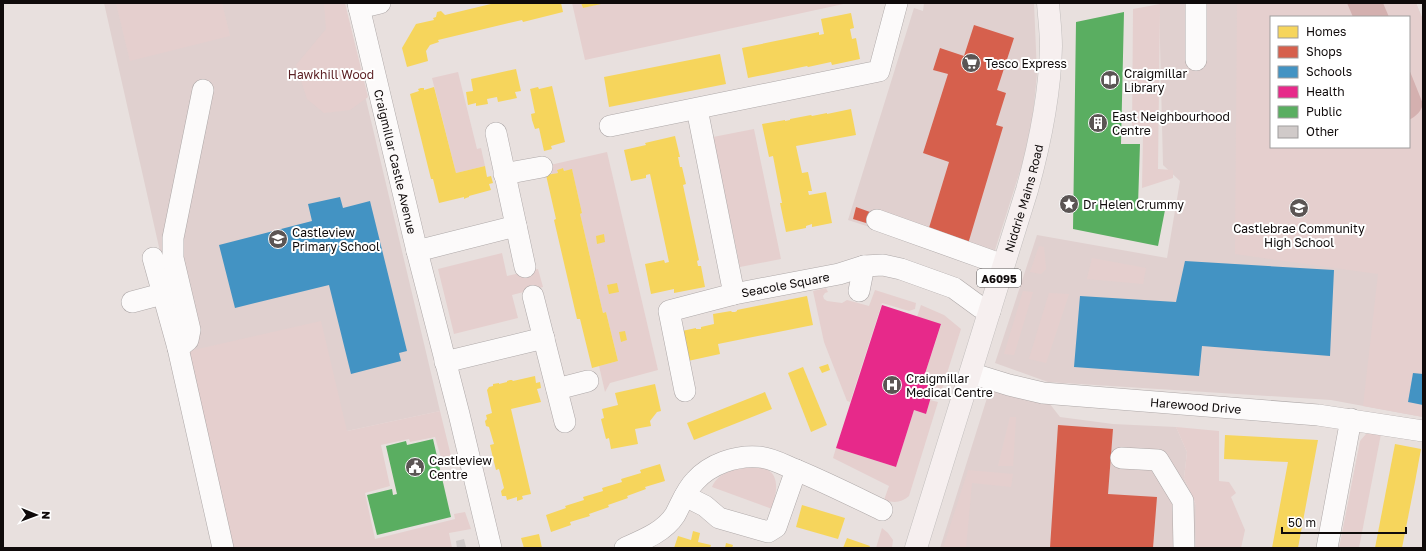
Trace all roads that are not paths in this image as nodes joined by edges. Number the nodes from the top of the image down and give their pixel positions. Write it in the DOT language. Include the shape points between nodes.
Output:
graph roads {
  1 [pos="380,3"];
  2 [pos="897,3"];
  3 [pos="1050,3"];
  4 [pos="1196,3"];
  5 [pos="359,6"];
  6 [pos="1196,60"];
  7 [pos="203,90"];
  8 [pos="697,109"];
  9 [pos="610,126"];
  10 [pos="496,133"];
  11 [pos="542,167"];
  12 [pos="504,174"];
  13 [pos="877,220"];
  14 [pos="516,226"];
  15 [pos="417,251"];
  16 [pos="153,258"];
  17 [pos="1003,265"];
  18 [pos="864,266"];
  19 [pos="525,267"];
  20 [pos="859,291"];
  21 [pos="162,294"];
  22 [pos="734,294"];
  23 [pos="533,296"];
  24 [pos="132,302"];
  25 [pos="990,311"];
  26 [pos="544,338"];
  27 [pos="178,348"];
  28 [pos="445,362"];
  29 [pos="970,373"];
  30 [pos="588,381"];
  31 [pos="557,389"];
  32 [pos="685,391"];
  33 [pos="1351,419"];
  34 [pos="565,422"];
  35 [pos="1423,431"];
  36 [pos="1121,458"];
  37 [pos="796,470"];
  38 [pos="685,496"];
  39 [pos="882,510"];
  40 [pos="223,548"];
  41 [pos="491,548"];
  42 [pos="625,548"];
  43 [pos="916,548"];
  44 [pos="1184,548"];
  45 [pos="1327,548"];
  1 -- 5 [label="street"];
  2 -- 8 [label="street" via="879,71"];
  3 -- 17 [label="main road, Niddrie Mains Road / A6095" via="1051,44 1042,132"];
  4 -- 6 [label="street"];
  5 -- 15 [label="street, Craigmillar Castle Avenue"];
  7 -- 27 [label="street" via="172,238 173,258 190,330 188,340"];
  8 -- 9 [label="street"];
  8 -- 22 [label="street, Seacole Square"];
  10 -- 12 [label="street"];
  11 -- 12 [label="street"];
  12 -- 14 [label="street"];
  13 -- 17 [label="street"];
  14 -- 15 [label="street, Craigmillar Castle Avenue"];
  14 -- 19 [label="street"];
  15 -- 28 [label="street, Craigmillar Castle Avenue"];
  16 -- 21 [label="street"];
  17 -- 25 [label="main road, Niddrie Mains Road / A6095"];
  18 -- 20 [label="street"];
  18 -- 22 [label="street, Seacole Square" via="839,274"];
  18 -- 25 [label="street, Seacole Square" via="883,265 954,288 980,307"];
  21 -- 24 [label="street"];
  21 -- 27 [label="street"];
  22 -- 32 [label="street" via="669,311"];
  23 -- 26 [label="street"];
  25 -- 29 [label="main road, Niddrie Mains Road / A6095"];
  26 -- 28 [label="street"];
  26 -- 31 [label="street"];
  27 -- 40 [label="street"];
  28 -- 41 [label="street, Craigmillar Castle Avenue" via="460,414"];
  29 -- 33 [label="street, Harewood Drive" via="1043,393"];
  29 -- 43 [label="main road, Niddrie Mains Road / A6095"];
  30 -- 31 [label="street"];
  31 -- 34 [label="street"];
  33 -- 35 [label="street, Harewood Drive"];
  33 -- 45 [label="street"];
  36 -- 44 [label="street" via="1158,460 1183,501"];
  37 -- 38 [label="street" via="760,457 736,458 707,469 694,481"];
  37 -- 38 [label="street" via="776,527 768,532 719,518 705,506"];
  37 -- 39 [label="street"];
  38 -- 42 [label="street" via="666,525 651,536"];
}
